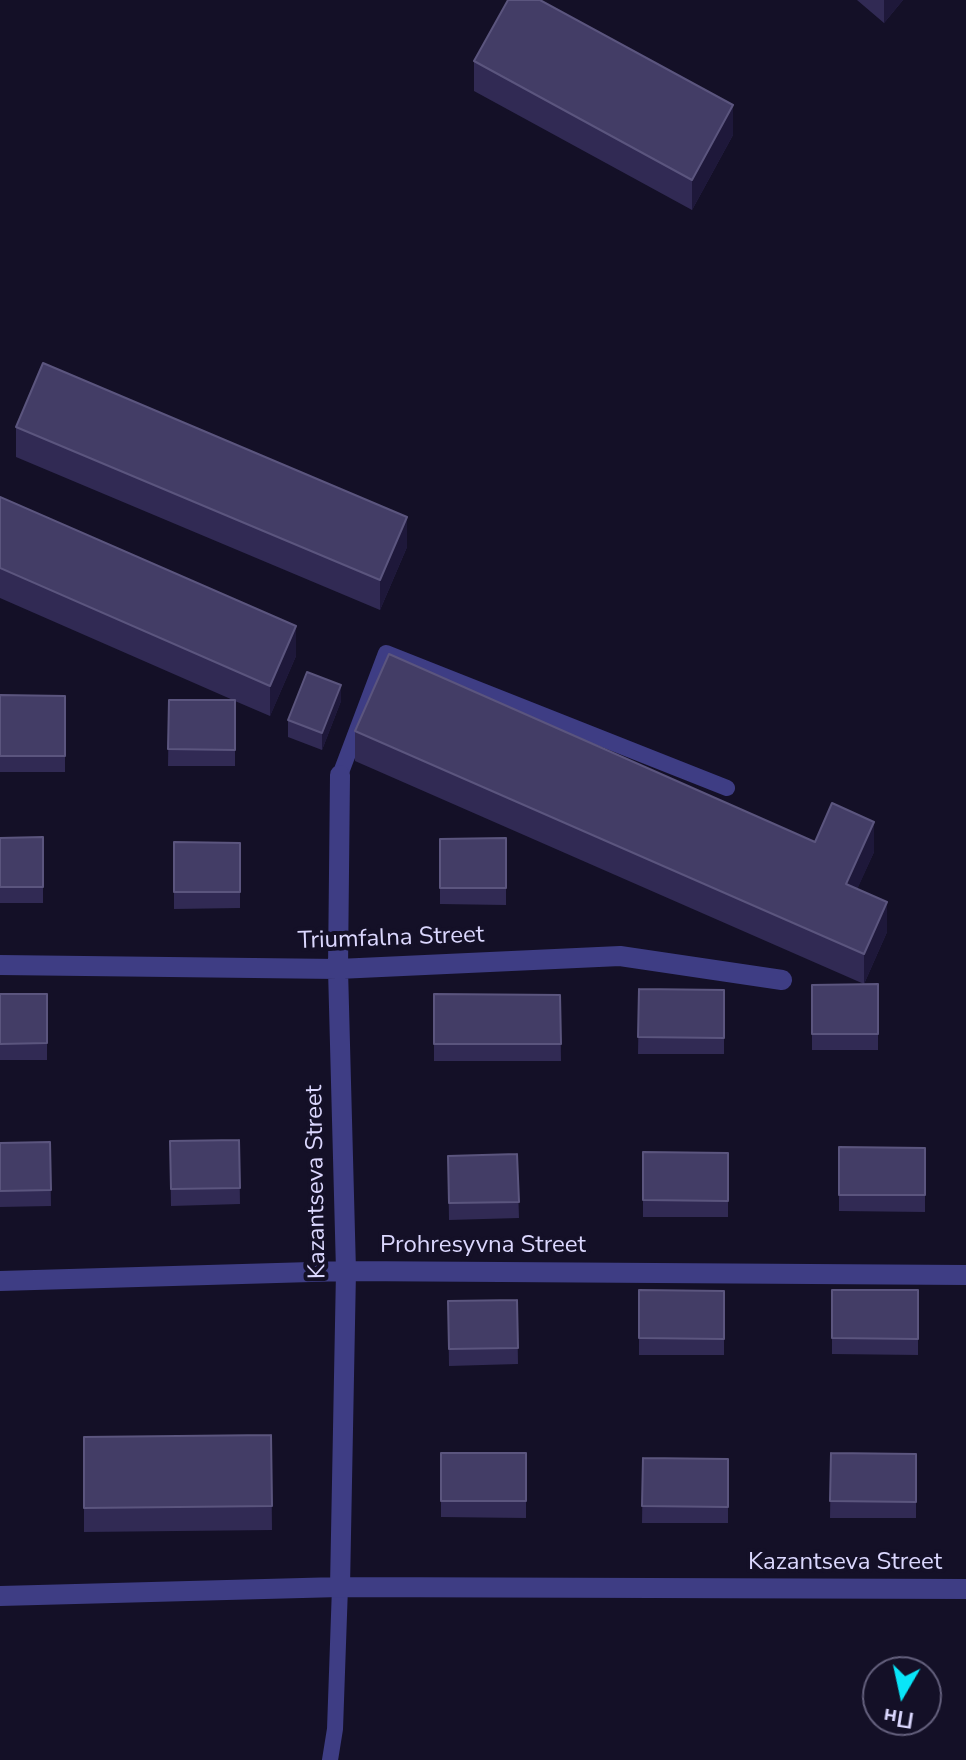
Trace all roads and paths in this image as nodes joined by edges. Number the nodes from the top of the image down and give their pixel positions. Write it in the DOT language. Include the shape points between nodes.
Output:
graph roads {
  1 [pos="340,775"];
  2 [pos="727,788"];
  3 [pos="0,965"];
  4 [pos="338,969"];
  5 [pos="782,980"];
  6 [pos="346,1271"];
  7 [pos="966,1275"];
  8 [pos="0,1281"];
  9 [pos="340,1587"];
  10 [pos="966,1589"];
  11 [pos="0,1596"];
  12 [pos="330,1760"];
  1 -- 2 [label="lane" via="386,653"];
  1 -- 4 [label="street, Kazantseva Street"];
  3 -- 4 [label="street, Triumfalna Street"];
  4 -- 5 [label="street, Triumfalna Street" via="620,956"];
  4 -- 6 [label="street, Kazantseva Street"];
  6 -- 7 [label="street, Prohresyvna Street"];
  6 -- 8 [label="street, Prohresyvna Street"];
  6 -- 9 [label="street, Kazantseva Street"];
  9 -- 10 [label="street, Kazantseva Street"];
  9 -- 11 [label="street, Kazantseva Street"];
  9 -- 12 [label="lane"];
}
